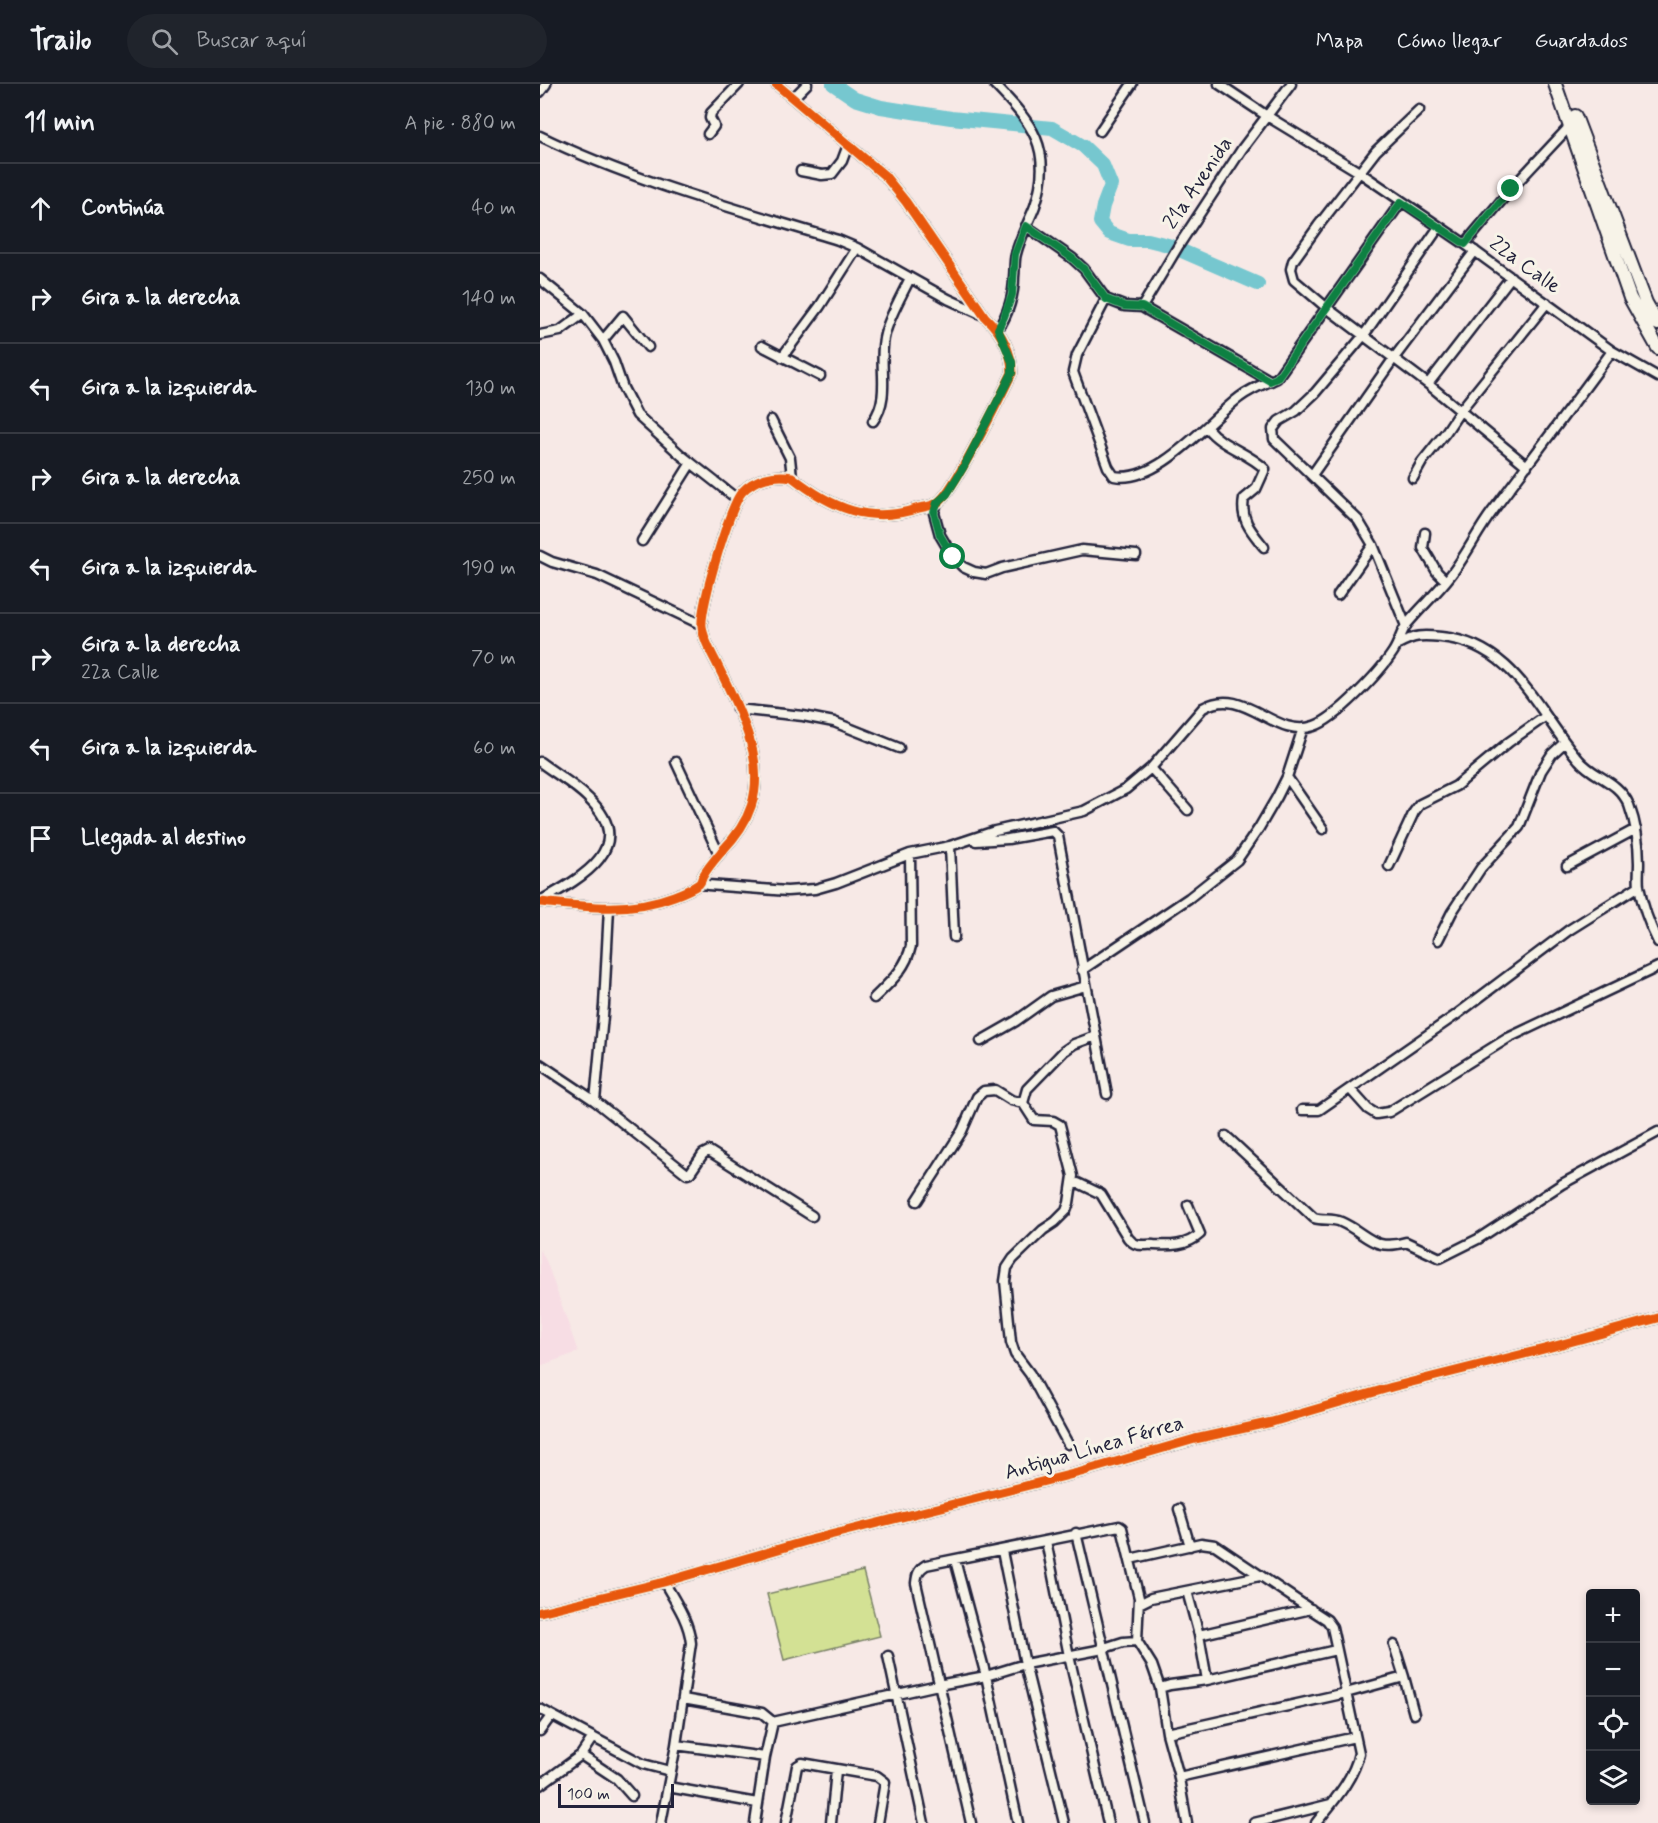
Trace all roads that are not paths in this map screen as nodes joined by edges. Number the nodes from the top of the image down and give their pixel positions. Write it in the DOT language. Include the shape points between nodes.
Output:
graph roads {
  1 [pos="546,84"];
  2 [pos="740,84"];
  3 [pos="776,84"];
  4 [pos="807,84"];
  5 [pos="994,84"];
  6 [pos="1132,84"];
  7 [pos="1219,84"];
  8 [pos="1291,84"];
  9 [pos="1555,84"];
  10 [pos="1564,84"];
  11 [pos="540,92"];
  12 [pos="793,98"];
  13 [pos="1419,110"];
  14 [pos="1267,116"];
  15 [pos="1570,126"];
  16 [pos="1100,131"];
  17 [pos="708,134"];
  18 [pos="540,136"];
  19 [pos="848,145"];
  20 [pos="801,171"];
  21 [pos="1359,172"];
  22 [pos="1401,202"];
  23 [pos="1026,226"];
  24 [pos="1439,227"];
  25 [pos="1465,244"];
  26 [pos="857,248"];
  27 [pos="1475,251"];
  28 [pos="1511,277"];
  29 [pos="910,278"];
  30 [pos="540,279"];
  31 [pos="974,299"];
  32 [pos="1106,299"];
  33 [pos="1547,303"];
  34 [pos="1142,307"];
  35 [pos="969,308"];
  36 [pos="1327,308"];
  37 [pos="583,314"];
  38 [pos="986,317"];
  39 [pos="1658,324"];
  40 [pos="998,329"];
  41 [pos="540,335"];
  42 [pos="1364,336"];
  43 [pos="603,340"];
  44 [pos="762,346"];
  45 [pos="648,347"];
  46 [pos="1658,348"];
  47 [pos="1612,351"];
  48 [pos="782,357"];
  49 [pos="1394,358"];
  50 [pos="820,376"];
  51 [pos="1658,377"];
  52 [pos="1270,381"];
  53 [pos="1428,384"];
  54 [pos="1460,411"];
  55 [pos="771,420"];
  56 [pos="873,421"];
  57 [pos="1207,428"];
  58 [pos="691,463"];
  59 [pos="1527,466"];
  60 [pos="1312,475"];
  61 [pos="792,477"];
  62 [pos="1413,478"];
  63 [pos="737,499"];
  64 [pos="937,503"];
  65 [pos="1425,533"];
  66 [pos="642,541"];
  67 [pos="1373,545"];
  68 [pos="1264,547"];
  69 [pos="1136,555"];
  70 [pos="540,556"];
  71 [pos="1446,581"];
  72 [pos="1338,595"];
  73 [pos="702,625"];
  74 [pos="1406,626"];
  75 [pos="1397,645"];
  76 [pos="737,709"];
  77 [pos="1546,716"];
  78 [pos="1303,728"];
  79 [pos="1564,743"];
  80 [pos="899,748"];
  81 [pos="540,762"];
  82 [pos="676,762"];
  83 [pos="1151,768"];
  84 [pos="1287,777"];
  85 [pos="1188,810"];
  86 [pos="1323,829"];
  87 [pos="1636,829"];
  88 [pos="965,841"];
  89 [pos="950,846"];
  90 [pos="719,854"];
  91 [pos="910,854"];
  92 [pos="1389,866"];
  93 [pos="1567,866"];
  94 [pos="700,883"];
  95 [pos="1639,886"];
  96 [pos="540,902"];
  97 [pos="609,908"];
  98 [pos="954,937"];
  99 [pos="1438,940"];
  100 [pos="1658,942"];
  101 [pos="1658,967"];
  102 [pos="1082,970"];
  103 [pos="1086,986"];
  104 [pos="874,998"];
  105 [pos="1096,1036"];
  106 [pos="981,1041"];
  107 [pos="540,1064"];
  108 [pos="1350,1089"];
  109 [pos="1107,1094"];
  110 [pos="595,1101"];
  111 [pos="1023,1103"];
  112 [pos="1302,1110"];
  113 [pos="1658,1132"];
  114 [pos="1226,1136"];
  115 [pos="1073,1185"];
  116 [pos="917,1201"];
  117 [pos="1188,1205"];
  118 [pos="812,1216"];
  119 [pos="1658,1318"];
  120 [pos="1068,1444"];
  121 [pos="1179,1509"];
  122 [pos="1076,1533"];
  123 [pos="1046,1541"];
  124 [pos="1190,1545"];
  125 [pos="1002,1551"];
  126 [pos="1130,1559"];
  127 [pos="955,1560"];
  128 [pos="1260,1576"];
  129 [pos="664,1582"];
  130 [pos="1187,1591"];
  131 [pos="1139,1604"];
  132 [pos="1311,1609"];
  133 [pos="540,1612"];
  134 [pos="1199,1635"];
  135 [pos="1137,1641"];
  136 [pos="1395,1645"];
  137 [pos="1104,1648"];
  138 [pos="1336,1650"];
  139 [pos="888,1656"];
  140 [pos="1069,1656"];
  141 [pos="1025,1664"];
  142 [pos="986,1676"];
  143 [pos="1404,1677"];
  144 [pos="1207,1680"];
  145 [pos="938,1685"];
  146 [pos="1160,1688"];
  147 [pos="1346,1693"];
  148 [pos="896,1696"];
  149 [pos="683,1699"];
  150 [pos="540,1710"];
  151 [pos="1414,1714"];
  152 [pos="551,1716"];
  153 [pos="773,1722"];
  154 [pos="540,1731"];
  155 [pos="1167,1733"];
  156 [pos="593,1737"];
  157 [pos="1355,1737"];
  158 [pos="676,1744"];
  159 [pos="581,1755"];
  160 [pos="765,1757"];
  161 [pos="836,1770"];
  162 [pos="670,1771"];
  163 [pos="1179,1777"];
  164 [pos="540,1785"];
  165 [pos="668,1787"];
  166 [pos="632,1797"];
  167 [pos="757,1803"];
  168 [pos="1331,1804"];
  169 [pos="1184,1822"];
  170 [pos="661,1823"];
  171 [pos="755,1823"];
  172 [pos="786,1823"];
  173 [pos="831,1823"];
  174 [pos="878,1823"];
  175 [pos="924,1823"];
  176 [pos="971,1823"];
  177 [pos="1018,1823"];
  178 [pos="1064,1823"];
  179 [pos="1108,1823"];
  180 [pos="1144,1823"];
  181 [pos="1254,1823"];
  182 [pos="1316,1823"];
  1 -- 11 [label="street"];
  2 -- 17 [label="street" via="711,113 714,126"];
  3 -- 12 [label="street"];
  4 -- 12 [label="street"];
  5 -- 23 [label="street" via="1036,135 1040,151 1038,194"];
  6 -- 16 [label="street"];
  7 -- 14 [label="street, 22a Calle"];
  8 -- 14 [label="street, 21a Avenida"];
  9 -- 15 [label="main road"];
  10 -- 39 [label="main road" via="1646,303"];
  12 -- 19 [label="street"];
  13 -- 21 [label="street"];
  14 -- 21 [label="street, 22a Calle"];
  14 -- 34 [label="street, 21a Avenida" via="1177,247"];
  15 -- 25 [label="street"];
  15 -- 46 [label="main road" via="1630,298"];
  18 -- 26 [label="street" via="672,189"];
  19 -- 20 [label="street" via="832,174"];
  19 -- 31 [label="street" via="885,176"];
  21 -- 22 [label="street, 22a Calle"];
  21 -- 36 [label="street" via="1291,269 1299,286"];
  22 -- 24 [label="street, 22a Calle"];
  22 -- 36 [label="street"];
  23 -- 32 [label="street" via="1078,263"];
  23 -- 40 [label="street" via="1015,254 1012,295"];
  24 -- 25 [label="street, 22a Calle"];
  24 -- 42 [label="street"];
  25 -- 27 [label="street, 22a Calle"];
  26 -- 29 [label="street"];
  26 -- 48 [label="street"];
  27 -- 28 [label="street, 22a Calle"];
  27 -- 49 [label="street"];
  28 -- 33 [label="street, 22a Calle"];
  28 -- 53 [label="street"];
  29 -- 35 [label="street"];
  29 -- 56 [label="street" via="885,332 883,386"];
  30 -- 37 [label="street"];
  31 -- 35 [label="street" via="974,306"];
  31 -- 38 [label="street"];
  32 -- 34 [label="street"];
  32 -- 57 [label="street" via="1073,372 1114,476 1125,478 1148,469"];
  33 -- 47 [label="street, 22a Calle"];
  33 -- 54 [label="street"];
  34 -- 52 [label="street"];
  35 -- 38 [label="street"];
  36 -- 42 [label="street"];
  36 -- 52 [label="street" via="1277,378"];
  37 -- 41 [label="street" via="560,331"];
  37 -- 43 [label="street"];
  38 -- 40 [label="street"];
  40 -- 64 [label="street" via="1012,362 1012,373 963,468"];
  42 -- 49 [label="street"];
  42 -- 60 [label="street" via="1316,393 1273,429 1274,439"];
  43 -- 45 [label="street" via="623,316"];
  43 -- 58 [label="street" via="637,415"];
  44 -- 48 [label="street"];
  47 -- 51 [label="street, 22a Calle"];
  47 -- 59 [label="street"];
  48 -- 50 [label="street"];
  49 -- 53 [label="street"];
  49 -- 60 [label="street"];
  52 -- 57 [label="street" via="1251,389"];
  53 -- 54 [label="street"];
  54 -- 59 [label="street"];
  54 -- 62 [label="street"];
  55 -- 61 [label="street" via="790,458"];
  57 -- 68 [label="street" via="1215,439 1256,460 1265,469 1256,489 1244,499 1242,509 1245,522"];
  58 -- 63 [label="street"];
  58 -- 66 [label="street"];
  59 -- 71 [label="street"];
  60 -- 67 [label="street" via="1358,520"];
  61 -- 63 [label="street" via="762,479"];
  61 -- 64 [label="street" via="837,507 874,516 903,514"];
  63 -- 73 [label="street" via="705,598"];
  64 -- 69 [label="street" via="934,513 940,535 953,557 974,572 986,574 1082,550"];
  65 -- 71 [label="street" via="1423,548"];
  67 -- 72 [label="street"];
  67 -- 74 [label="street"];
  70 -- 73 [label="street" via="597,575"];
  71 -- 74 [label="street"];
  73 -- 76 [label="street"];
  74 -- 75 [label="street"];
  75 -- 77 [label="street" via="1419,635 1469,642 1509,669 1528,688"];
  75 -- 78 [label="street" via="1333,716"];
  76 -- 80 [label="street" via="834,722"];
  76 -- 90 [label="street" via="753,752 755,795 743,828"];
  77 -- 79 [label="street"];
  77 -- 92 [label="street" via="1456,786 1420,804"];
  78 -- 83 [label="street" via="1286,726 1236,703 1209,704"];
  78 -- 84 [label="street"];
  79 -- 87 [label="street" via="1582,764 1618,789 1628,802"];
  79 -- 99 [label="street" via="1541,771 1519,827 1481,868"];
  81 -- 96 [label="street" via="588,798 602,813 609,835 603,854 584,875"];
  82 -- 90 [label="street"];
  83 -- 85 [label="street"];
  83 -- 88 [label="street" via="1126,789 1084,811"];
  84 -- 86 [label="street"];
  84 -- 102 [label="street" via="1237,860 1189,898"];
  87 -- 93 [label="street"];
  87 -- 95 [label="street"];
  88 -- 89 [label="street"];
  88 -- 102 [label="street" via="1053,831 1058,836"];
  89 -- 91 [label="street"];
  89 -- 98 [label="street"];
  90 -- 94 [label="street"];
  91 -- 94 [label="street" via="814,889 787,891"];
  91 -- 104 [label="street" via="909,956 903,969"];
  94 -- 97 [label="street" via="653,903"];
  95 -- 100 [label="street"];
  95 -- 108 [label="street" via="1569,930 1456,1016"];
  96 -- 97 [label="street"];
  97 -- 110 [label="street"];
  101 -- 108 [label="street" via="1508,1038 1389,1112 1377,1114 1368,1109"];
  102 -- 103 [label="street"];
  103 -- 105 [label="street"];
  103 -- 106 [label="street" via="1051,996"];
  105 -- 109 [label="street"];
  105 -- 111 [label="street" via="1065,1051 1027,1089"];
  107 -- 110 [label="street"];
  108 -- 112 [label="street" via="1319,1110"];
  110 -- 118 [label="street" via="687,1174 709,1151"];
  111 -- 115 [label="street" via="1034,1120 1060,1125"];
  111 -- 116 [label="street" via="995,1090 984,1091 977,1097 962,1131"];
  113 -- 114 [label="street" via="1562,1184 1478,1239 1440,1258 1406,1242 1381,1246 1341,1222 1314,1218"];
  115 -- 117 [label="street" via="1078,1183 1101,1194 1128,1238 1139,1246 1170,1246 1195,1239 1200,1234"];
  115 -- 120 [label="street" via="1066,1210 1013,1259 1005,1281 1015,1354"];
  119 -- 129 [label="street, Antigua Línea Férrea" via="810,1540"];
  121 -- 124 [label="street"];
  122 -- 123 [label="street"];
  122 -- 126 [label="street" via="1119,1526"];
  122 -- 137 [label="street"];
  123 -- 125 [label="street"];
  123 -- 140 [label="street"];
  124 -- 126 [label="street"];
  124 -- 128 [label="street" via="1215,1545"];
  125 -- 127 [label="street"];
  125 -- 141 [label="street"];
  126 -- 131 [label="street"];
  127 -- 142 [label="street"];
  127 -- 145 [label="street" via="926,1565 917,1575"];
  128 -- 130 [label="street"];
  128 -- 132 [label="street"];
  129 -- 133 [label="street, Antigua Línea Férrea"];
  129 -- 149 [label="street" via="690,1636"];
  130 -- 131 [label="street"];
  130 -- 134 [label="street"];
  131 -- 135 [label="street"];
  132 -- 134 [label="street"];
  132 -- 138 [label="street" via="1332,1627"];
  134 -- 144 [label="street"];
  135 -- 137 [label="street"];
  135 -- 146 [label="street"];
  136 -- 143 [label="street"];
  137 -- 140 [label="street"];
  137 -- 180 [label="street"];
  138 -- 144 [label="street"];
  138 -- 147 [label="street"];
  139 -- 148 [label="street"];
  140 -- 141 [label="street"];
  140 -- 179 [label="street"];
  141 -- 142 [label="street"];
  141 -- 178 [label="street"];
  142 -- 145 [label="street"];
  142 -- 177 [label="street"];
  143 -- 147 [label="street"];
  143 -- 151 [label="street"];
  144 -- 146 [label="street"];
  145 -- 148 [label="street"];
  145 -- 176 [label="street"];
  146 -- 155 [label="street"];
  147 -- 155 [label="street"];
  147 -- 157 [label="street"];
  148 -- 153 [label="street"];
  148 -- 175 [label="street"];
  149 -- 153 [label="street" via="762,1713"];
  149 -- 158 [label="street"];
  150 -- 152 [label="street"];
  152 -- 154 [label="street"];
  152 -- 156 [label="street"];
  153 -- 160 [label="street"];
  155 -- 163 [label="street"];
  156 -- 159 [label="street"];
  156 -- 162 [label="street" via="643,1764"];
  157 -- 163 [label="street"];
  157 -- 168 [label="street" via="1357,1761"];
  158 -- 160 [label="street"];
  158 -- 162 [label="street"];
  159 -- 164 [label="street"];
  159 -- 166 [label="street" via="617,1779"];
  160 -- 167 [label="street"];
  161 -- 172 [label="street" via="799,1764"];
  161 -- 173 [label="street"];
  161 -- 174 [label="street" via="883,1778"];
  162 -- 165 [label="street"];
  163 -- 169 [label="street"];
  165 -- 167 [label="street"];
  165 -- 170 [label="street"];
  167 -- 171 [label="street"];
  168 -- 181 [label="street"];
  168 -- 182 [label="street"];
}
